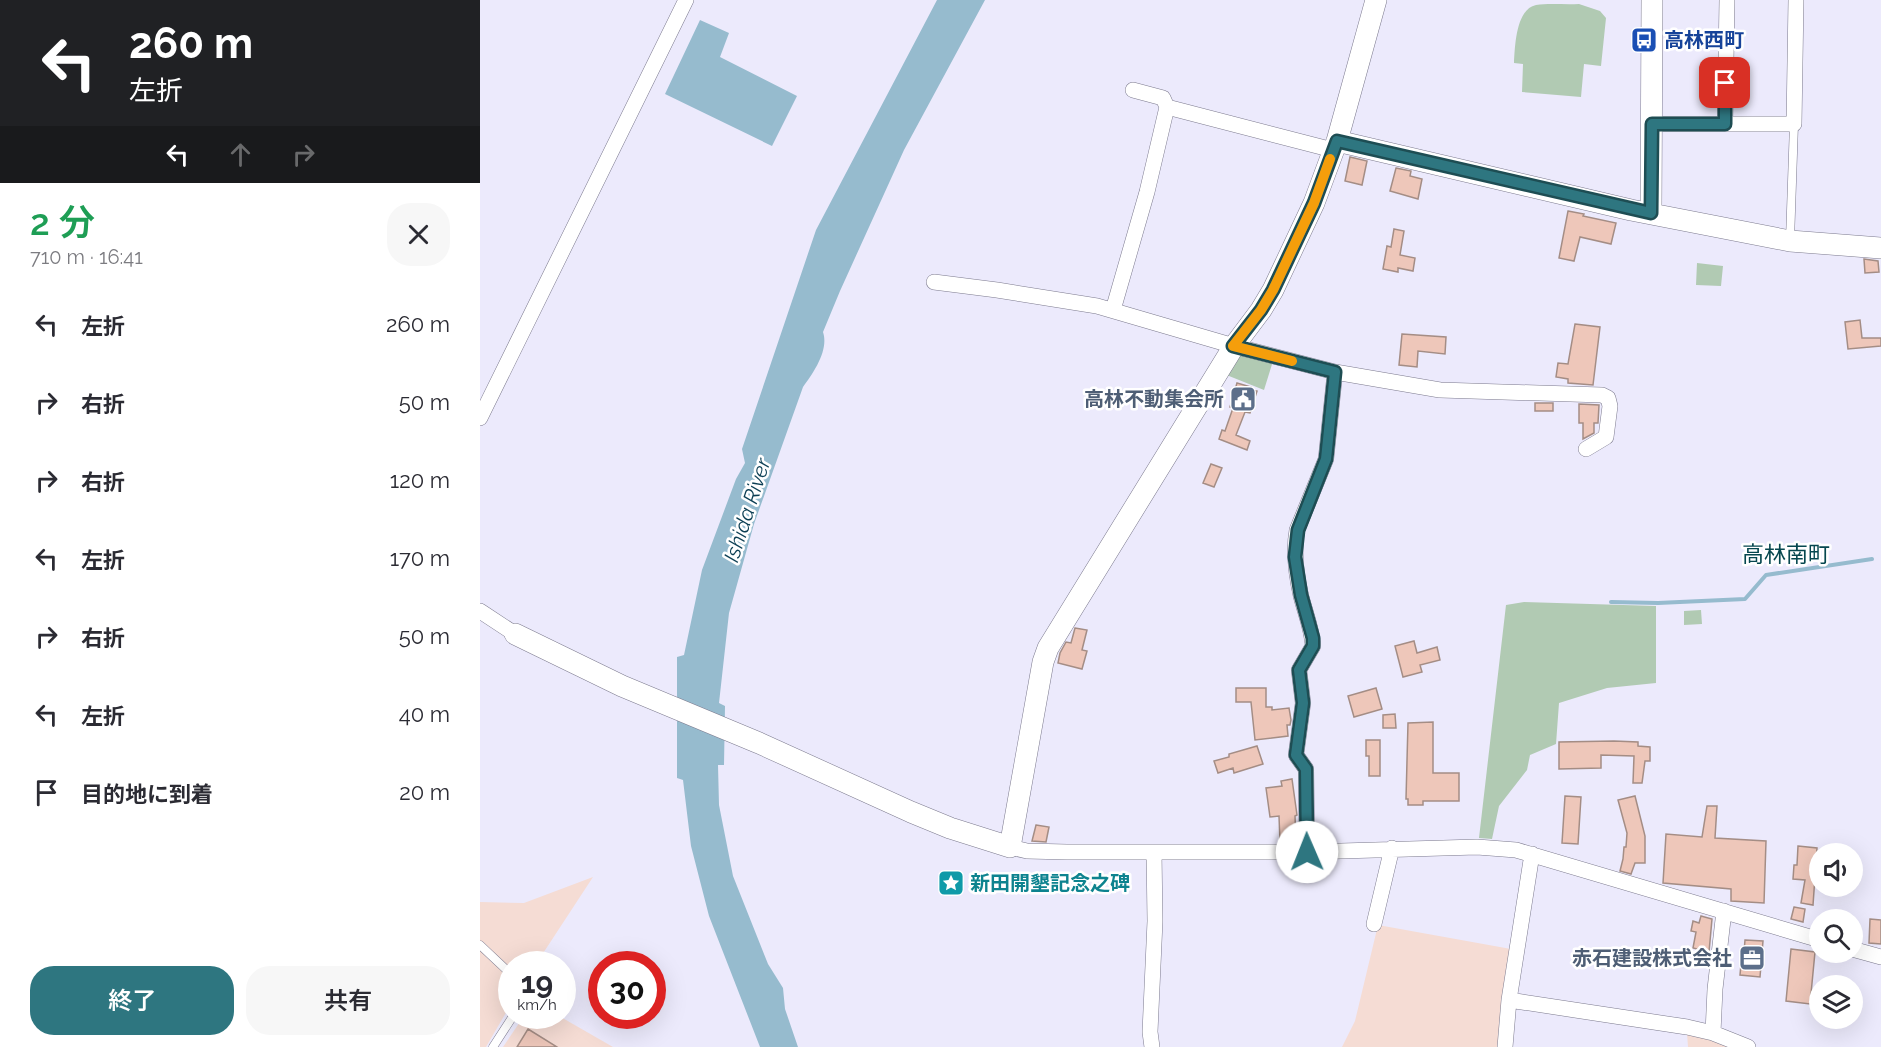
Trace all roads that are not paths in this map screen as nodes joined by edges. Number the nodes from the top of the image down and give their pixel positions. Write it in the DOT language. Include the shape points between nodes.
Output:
graph roads {
  1 [pos="686,0"];
  2 [pos="1376,0"];
  3 [pos="1652,0"];
  4 [pos="1726,0"];
  5 [pos="1797,0"];
  6 [pos="1133,90"];
  7 [pos="1167,106"];
  8 [pos="1652,124"];
  9 [pos="1725,124"];
  10 [pos="1794,124"];
  11 [pos="1335,145"];
  12 [pos="1651,213"];
  13 [pos="1790,241"];
  14 [pos="1881,248"];
  15 [pos="934,282"];
  16 [pos="1113,310"];
  17 [pos="1233,346"];
  18 [pos="1335,372"];
  19 [pos="480,418"];
  20 [pos="1586,449"];
  21 [pos="480,611"];
  22 [pos="515,634"];
  23 [pos="1010,847"];
  24 [pos="1392,848"];
  25 [pos="1154,852"];
  26 [pos="1307,852"];
  27 [pos="1532,854"];
  28 [pos="1724,911"];
  29 [pos="1374,924"];
  30 [pos="1809,937"];
  31 [pos="480,945"];
  32 [pos="1863,952"];
  33 [pos="1881,957"];
  34 [pos="498,962"];
  35 [pos="1509,1000"];
  36 [pos="505,1029"];
  37 [pos="1713,1033"];
  38 [pos="493,1047"];
  39 [pos="1152,1047"];
  40 [pos="1506,1047"];
  41 [pos="1748,1047"];
  1 -- 19 [label="street"];
  2 -- 11 [label="street"];
  3 -- 8 [label="street"];
  4 -- 9 [label="street"];
  5 -- 10 [label="street"];
  6 -- 7 [label="street" via="1163,98"];
  7 -- 11 [label="street"];
  7 -- 16 [label="street"];
  8 -- 9 [label="street"];
  8 -- 12 [label="street"];
  9 -- 10 [label="street"];
  10 -- 13 [label="lane"];
  11 -- 12 [label="street"];
  11 -- 17 [label="street" via="1314,203 1273,290"];
  12 -- 13 [label="street"];
  13 -- 14 [label="street"];
  15 -- 16 [label="street"];
  16 -- 17 [label="street"];
  17 -- 18 [label="street"];
  17 -- 23 [label="street" via="1048,648"];
  18 -- 20 [label="street" via="1440,390 1602,395 1608,398 1610,406 1606,438"];
  18 -- 26 [label="street" via="1326,459 1295,541 1301,595 1313,638 1313,646 1299,670 1303,703 1296,755 1306,769"];
  21 -- 22 [label="street"];
  22 -- 23 [label="street" via="642,695 950,828"];
  23 -- 25 [label="street" via="1027,851"];
  24 -- 26 [label="street"];
  24 -- 27 [label="street" via="1477,847"];
  24 -- 29 [label="street"];
  25 -- 26 [label="street"];
  25 -- 39 [label="street"];
  27 -- 28 [label="street"];
  27 -- 35 [label="street"];
  28 -- 30 [label="street"];
  28 -- 37 [label="street"];
  31 -- 34 [label="lane"];
  32 -- 33 [label="street"];
  35 -- 37 [label="street"];
  35 -- 40 [label="street"];
  36 -- 38 [label="lane"];
  37 -- 41 [label="street"];
}
